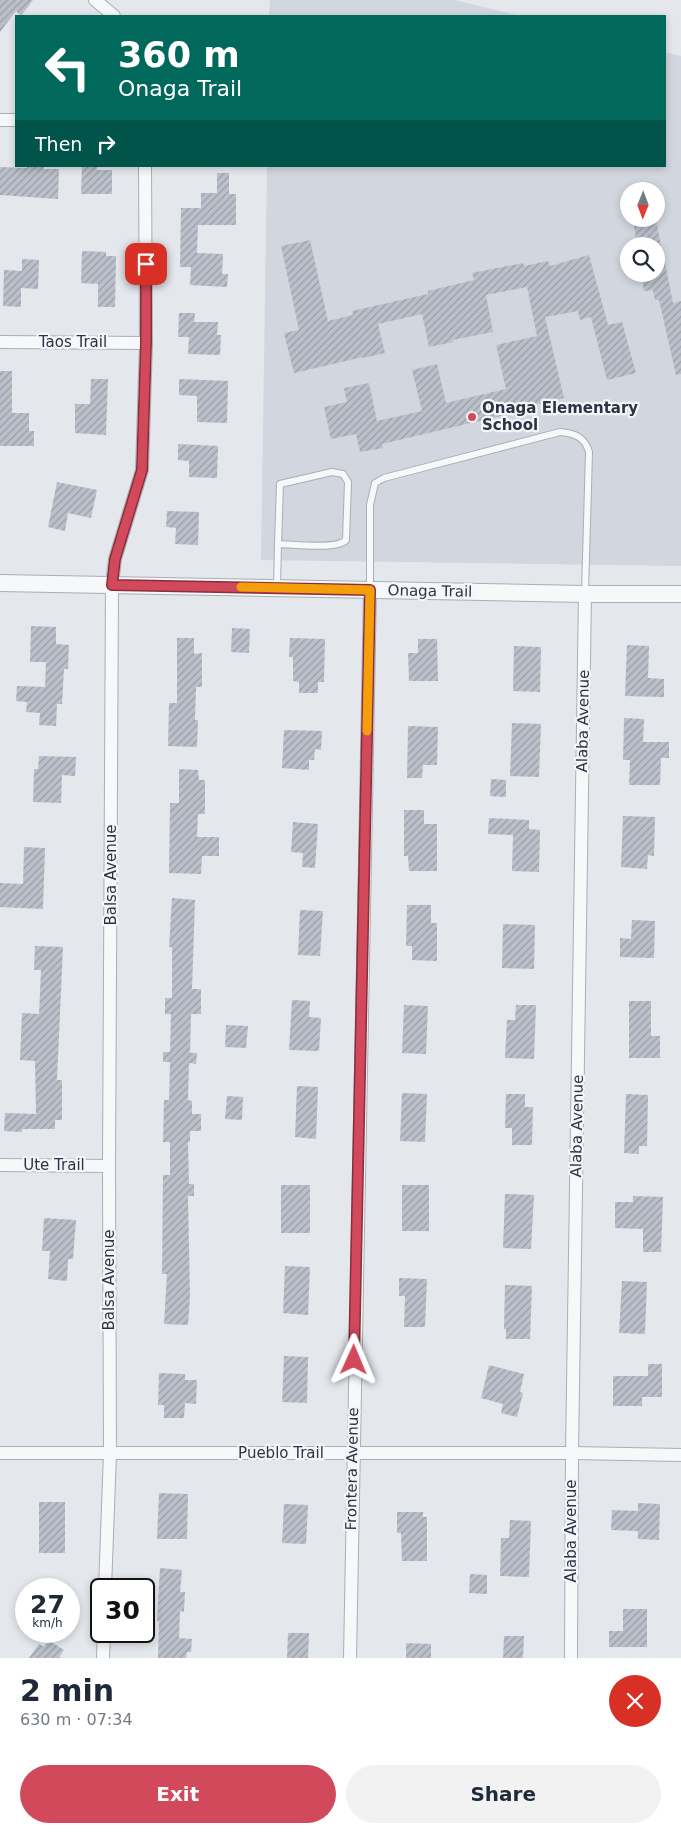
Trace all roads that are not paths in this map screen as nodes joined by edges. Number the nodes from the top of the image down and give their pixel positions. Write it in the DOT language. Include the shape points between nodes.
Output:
graph roads {
  1 [pos="96,0"];
  2 [pos="113,15"];
  3 [pos="0,120"];
  4 [pos="15,120"];
  5 [pos="145,167"];
  6 [pos="0,342"];
  7 [pos="146,343"];
  8 [pos="278,544"];
  9 [pos="0,582"];
  10 [pos="112,585"];
  11 [pos="276,588"];
  12 [pos="370,590"];
  13 [pos="585,594"];
  14 [pos="681,594"];
  15 [pos="0,1165"];
  16 [pos="109,1166"];
  17 [pos="0,1452"];
  18 [pos="110,1453"];
  19 [pos="352,1453"];
  20 [pos="572,1453"];
  21 [pos="681,1454"];
  22 [pos="105,1578"];
  23 [pos="104,1643"];
  24 [pos="103,1658"];
  25 [pos="350,1658"];
  26 [pos="570,1658"];
  1 -- 2 [label="street"];
  3 -- 4 [label="street"];
  5 -- 7 [label="street, Balsa Avenue"];
  6 -- 7 [label="street, Taos Trail"];
  7 -- 10 [label="street, Balsa Avenue" via="142,470 115,559"];
  8 -- 8 [label="lane" via="280,484 332,472 343,474 348,482 346,540 334,545"];
  8 -- 11 [label="lane"];
  9 -- 10 [label="street, Onaga Trail"];
  10 -- 11 [label="street, Onaga Trail"];
  10 -- 16 [label="street, Balsa Avenue"];
  11 -- 12 [label="street, Onaga Trail"];
  12 -- 13 [label="street, Onaga Trail"];
  12 -- 13 [label="lane" via="370,505 375,483 560,432 579,436 587,444 589,452"];
  12 -- 19 [label="street, Frontera Avenue"];
  13 -- 14 [label="street, Onaga Trail"];
  13 -- 20 [label="street, Alaba Avenue"];
  15 -- 16 [label="street, Ute Trail"];
  16 -- 18 [label="street, Balsa Avenue"];
  17 -- 18 [label="street, Pueblo Trail"];
  18 -- 19 [label="street, Pueblo Trail"];
  18 -- 22 [label="street, Balsa Avenue"];
  19 -- 20 [label="street, Pueblo Trail"];
  19 -- 25 [label="street, Frontera Avenue"];
  20 -- 21 [label="street, Pueblo Trail"];
  20 -- 26 [label="street, Alaba Avenue"];
  23 -- 24 [label="street"];
}
